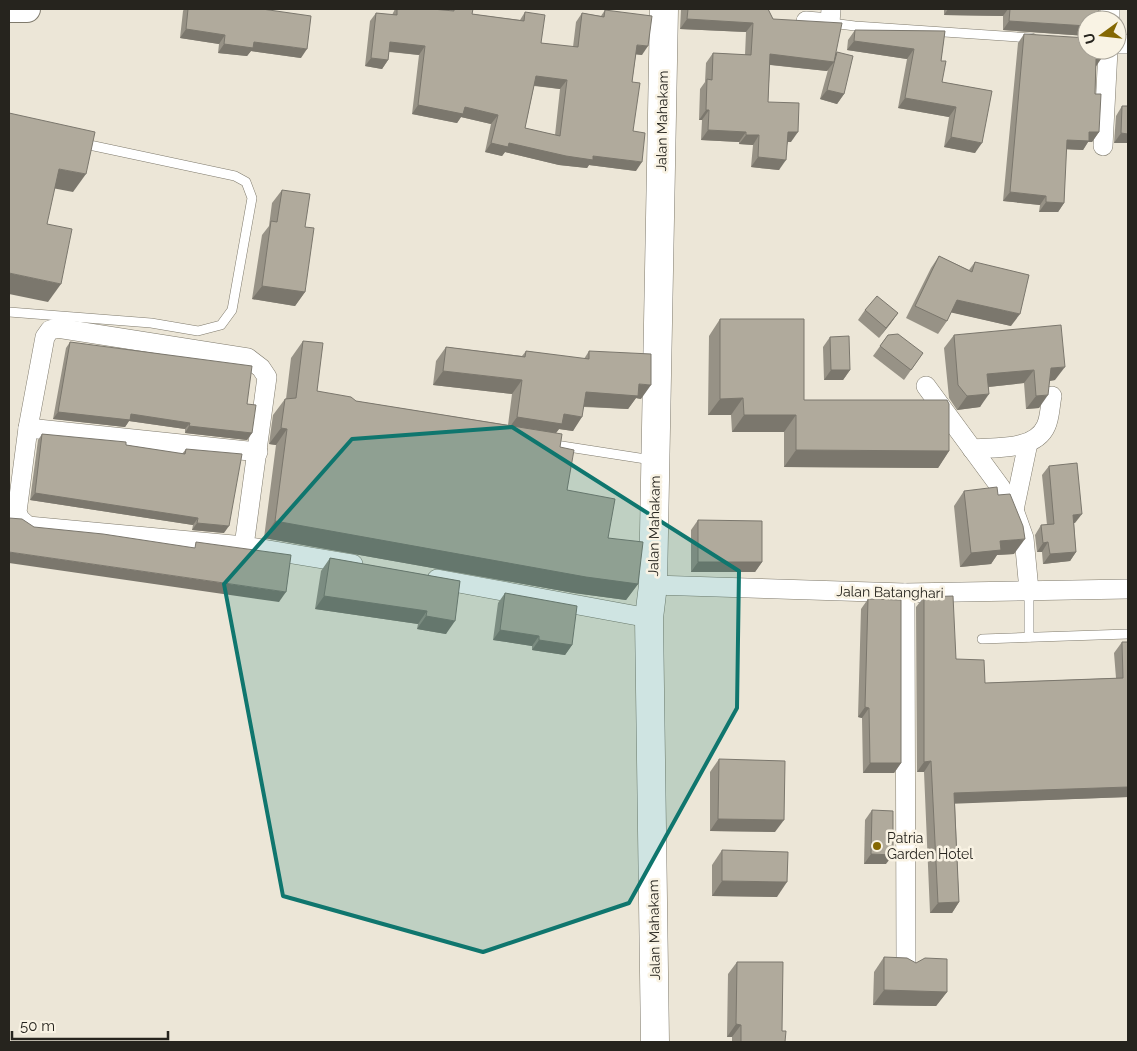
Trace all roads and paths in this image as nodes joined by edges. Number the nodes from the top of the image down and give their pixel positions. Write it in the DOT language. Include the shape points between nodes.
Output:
graph roads {
  1 [pos="9,9"];
  2 [pos="26,9"];
  3 [pos="664,9"];
  4 [pos="831,16"];
  5 [pos="791,20"];
  6 [pos="1038,38"];
  7 [pos="1107,60"];
  8 [pos="70,141"];
  9 [pos="1103,146"];
  10 [pos="9,312"];
  11 [pos="926,386"];
  12 [pos="1052,396"];
  13 [pos="28,428"];
  14 [pos="539,443"];
  15 [pos="1028,443"];
  16 [pos="972,449"];
  17 [pos="258,452"];
  18 [pos="655,461"];
  19 [pos="1014,510"];
  20 [pos="244,546"];
  21 [pos="368,567"];
  22 [pos="417,576"];
  23 [pos="653,585"];
  24 [pos="1128,589"];
  25 [pos="1029,590"];
  26 [pos="905,594"];
  27 [pos="649,618"];
  28 [pos="1128,634"];
  29 [pos="1029,637"];
  30 [pos="982,639"];
  31 [pos="906,966"];
  32 [pos="655,1042"];
  1 -- 2 [label="street"];
  3 -- 18 [label="main road, Jalan Mahakam"];
  4 -- 5 [label="street"];
  4 -- 6 [label="lane" via="855,26"];
  7 -- 9 [label="street"];
  8 -- 10 [label="lane" via="235,176 246,182 252,198 232,310 221,325 198,331 151,323"];
  11 -- 16 [label="street"];
  12 -- 15 [label="street" via="1047,426 1038,439"];
  13 -- 17 [label="street"];
  13 -- 17 [label="street" via="45,337 50,330 57,328 248,358 267,376"];
  13 -- 20 [label="street" via="17,512 28,526"];
  14 -- 18 [label="lane"];
  15 -- 16 [label="street"];
  15 -- 19 [label="street"];
  16 -- 19 [label="street"];
  17 -- 20 [label="street"];
  18 -- 23 [label="main road, Jalan Mahakam"];
  19 -- 25 [label="street" via="1024,538"];
  20 -- 21 [label="street"];
  22 -- 27 [label="street"];
  23 -- 26 [label="street, Jalan Batanghari"];
  23 -- 27 [label="main road, Jalan Mahakam"];
  24 -- 25 [label="street, Jalan Batanghari"];
  25 -- 26 [label="street, Jalan Batanghari"];
  25 -- 29 [label="lane"];
  26 -- 31 [label="street"];
  27 -- 32 [label="main road, Jalan Mahakam"];
  28 -- 29 [label="lane"];
  29 -- 30 [label="lane"];
}
